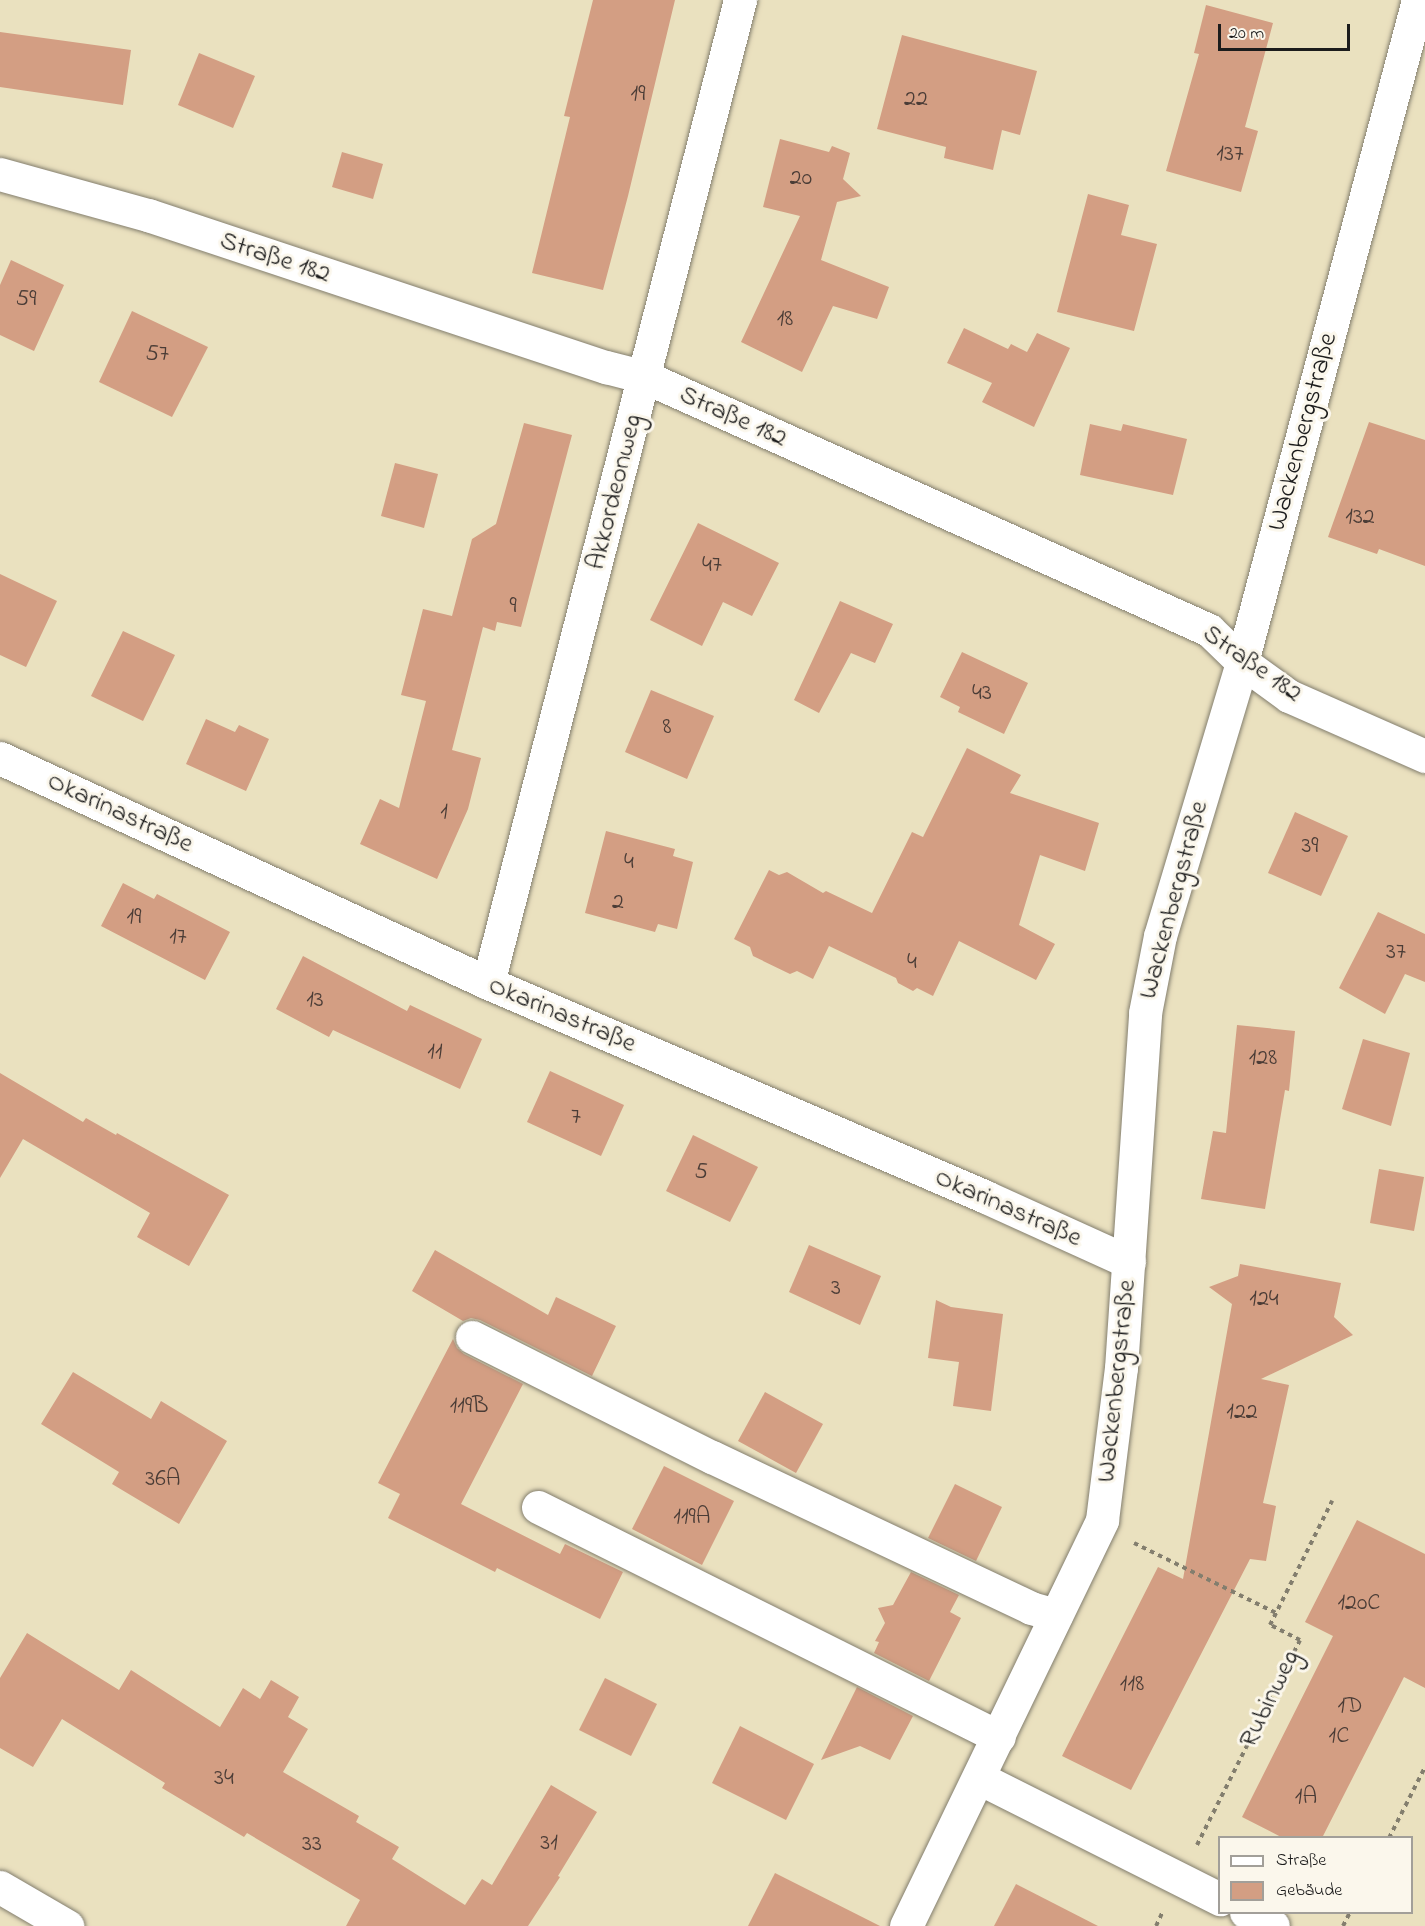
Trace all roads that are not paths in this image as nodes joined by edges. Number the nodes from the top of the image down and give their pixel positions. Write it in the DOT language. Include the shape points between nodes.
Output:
graph roads {
  1 [pos="740,0"];
  2 [pos="1418,0"];
  3 [pos="0,174"];
  4 [pos="645,377"];
  5 [pos="1242,662"];
  6 [pos="1425,756"];
  7 [pos="0,758"];
  8 [pos="488,983"];
  9 [pos="1129,1262"];
  10 [pos="472,1337"];
  11 [pos="538,1508"];
  12 [pos="1056,1615"];
  13 [pos="999,1737"];
  14 [pos="979,1778"];
  15 [pos="0,1887"];
  16 [pos="1218,1898"];
  17 [pos="1250,1914"];
  18 [pos="67,1926"];
  19 [pos="906,1926"];
  20 [pos="1273,1926"];
  1 -- 4 [label="street, Akkordeonweg"];
  2 -- 5 [label="street, Wackenbergstraße"];
  3 -- 4 [label="street, Straße 182" via="148,215"];
  4 -- 5 [label="street, Straße 182" via="1209,630"];
  4 -- 8 [label="street, Akkordeonweg"];
  5 -- 6 [label="street, Straße 182" via="1289,696"];
  5 -- 9 [label="street, Wackenbergstraße" via="1160,936 1145,1013"];
  7 -- 8 [label="street, Okarinastraße"];
  8 -- 9 [label="street, Okarinastraße"];
  9 -- 12 [label="street, Wackenbergstraße" via="1121,1368 1102,1520"];
  10 -- 12 [label="street" via="723,1462 1030,1608"];
  11 -- 13 [label="street"];
  12 -- 13 [label="street, Wackenbergstraße"];
  13 -- 14 [label="street, Wackenbergstraße"];
  14 -- 16 [label="street"];
  14 -- 19 [label="street, Wackenbergstraße"];
  15 -- 18 [label="street"];
  17 -- 20 [label="street"];
}
